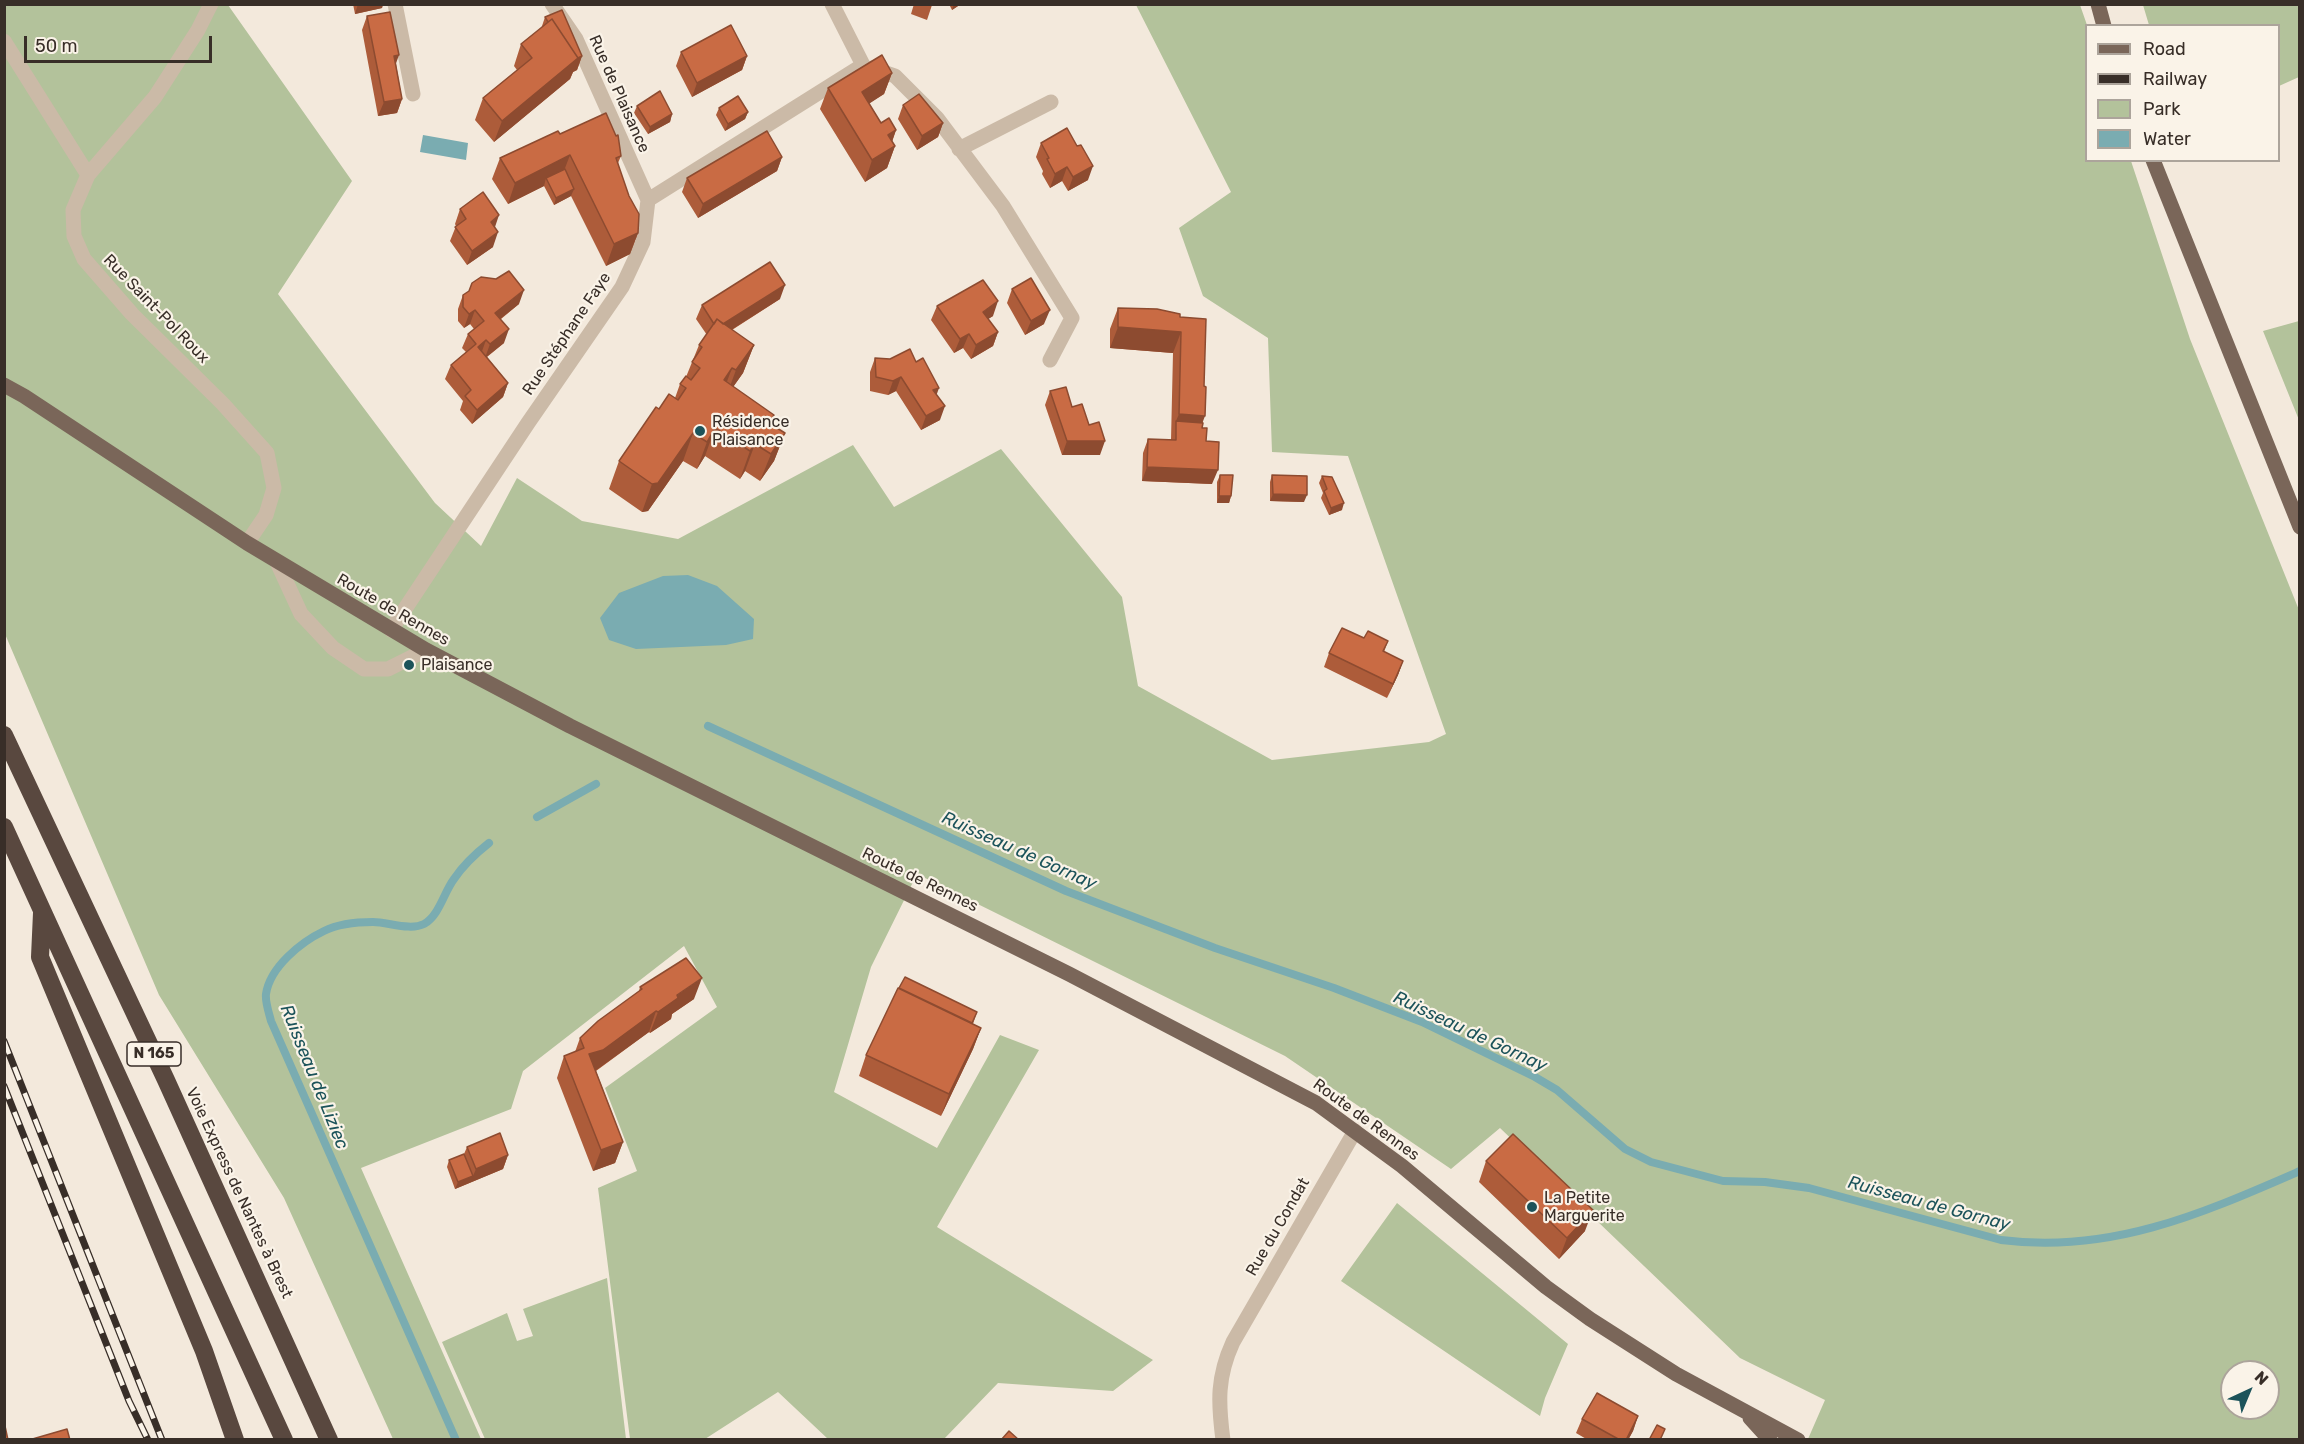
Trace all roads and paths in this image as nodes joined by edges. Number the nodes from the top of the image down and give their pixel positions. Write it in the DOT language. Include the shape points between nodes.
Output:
graph roads {
  1 [pos="211,4"];
  2 [pos="395,4"];
  3 [pos="552,4"];
  4 [pos="832,4"];
  5 [pos="2098,4"];
  6 [pos="2103,24"];
  7 [pos="4,41"];
  8 [pos="863,65"];
  9 [pos="414,94"];
  10 [pos="1051,102"];
  11 [pos="959,149"];
  12 [pos="2154,162"];
  13 [pos="88,175"];
  14 [pos="648,200"];
  15 [pos="1050,360"];
  16 [pos="4,385"];
  17 [pos="2300,527"];
  18 [pos="247,543"];
  19 [pos="277,562"];
  20 [pos="391,630"];
  21 [pos="426,650"];
  22 [pos="4,735"];
  23 [pos="4,827"];
  24 [pos="43,908"];
  25 [pos="1355,1131"];
  26 [pos="1744,1411"];
  27 [pos="235,1440"];
  28 [pos="284,1440"];
  29 [pos="329,1440"];
  30 [pos="1224,1440"];
  31 [pos="1770,1440"];
  32 [pos="1798,1440"];
  1 -- 13 [label="street, Rue Saint-Pol Roux" via="155,97"];
  2 -- 9 [label="street"];
  3 -- 14 [label="street, Rue de Plaisance" via="576,39"];
  4 -- 8 [label="street"];
  5 -- 6 [label="main road"];
  7 -- 13 [label="street"];
  8 -- 11 [label="street" via="895,76 937,118"];
  8 -- 14 [label="street"];
  10 -- 11 [label="street"];
  11 -- 15 [label="street" via="1003,206 1072,318"];
  12 -- 17 [label="main road"];
  13 -- 18 [label="street, Rue Saint-Pol Roux" via="73,210 74,236 84,259 267,453 274,488 266,515"];
  14 -- 20 [label="street, Rue Stéphane Faye" via="643,242 622,287"];
  16 -- 18 [label="main road, Route de Rennes"];
  18 -- 19 [label="main road, Route de Rennes"];
  19 -- 20 [label="main road, Route de Rennes"];
  19 -- 21 [label="street" via="301,614 333,648 364,669 388,669"];
  20 -- 21 [label="main road, Route de Rennes"];
  21 -- 25 [label="main road, Route de Rennes" via="570,726 1069,974 1316,1103"];
  22 -- 29 [label="highway, Voie Express de Nantes à Brest / N 165"];
  23 -- 24 [label="highway, N 165"];
  24 -- 27 [label="highway" via="40,957 204,1351"];
  24 -- 28 [label="highway, N 165"];
  25 -- 26 [label="main road, Route de Rennes" via="1564,1299 1676,1374"];
  25 -- 30 [label="street, Rue du Condat" via="1225,1359 1218,1402"];
  26 -- 31 [label="main road"];
  26 -- 32 [label="main road, Route de Rennes"];
}
